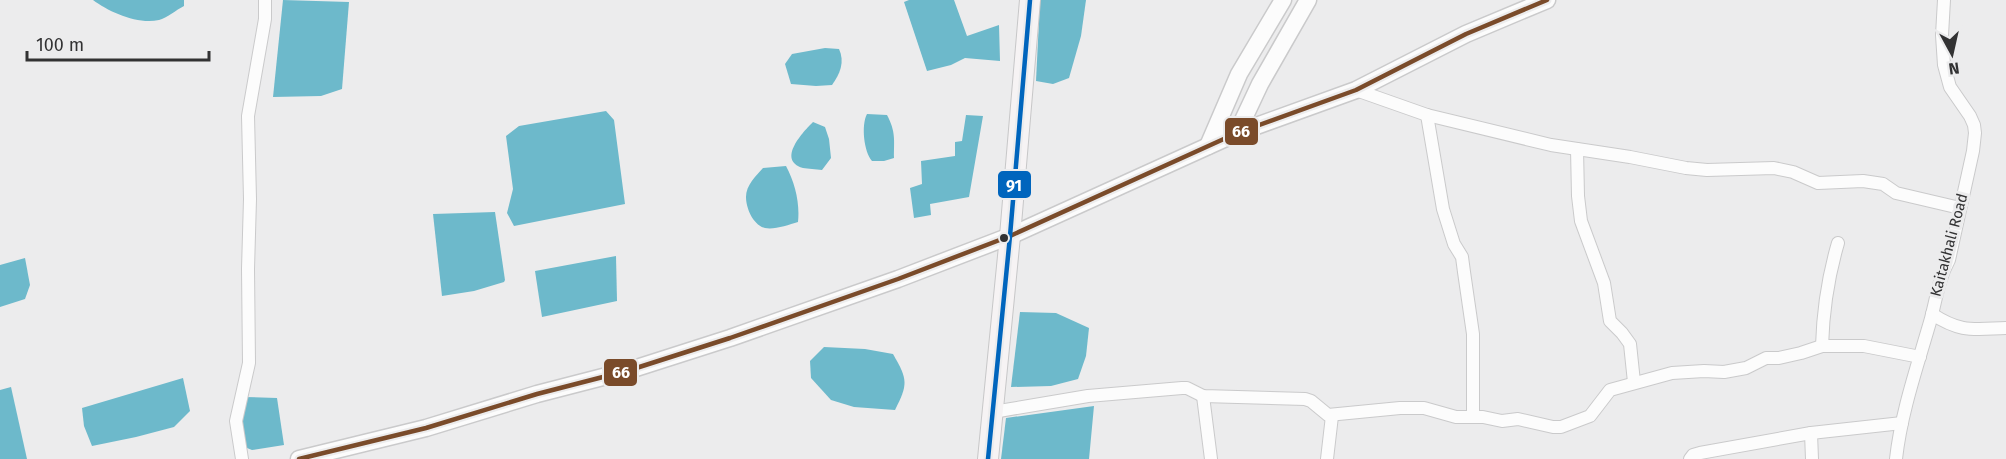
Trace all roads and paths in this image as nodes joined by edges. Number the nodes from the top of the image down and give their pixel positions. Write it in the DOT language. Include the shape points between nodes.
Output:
graph roads {
  1 [pos="265,0"];
  2 [pos="1030,0"];
  3 [pos="1283,0"];
  4 [pos="1308,0"];
  5 [pos="1547,0"];
  6 [pos="1944,0"];
  7 [pos="1356,90"];
  8 [pos="1427,115"];
  9 [pos="1237,133"];
  10 [pos="1209,146"];
  11 [pos="1577,150"];
  12 [pos="1960,208"];
  13 [pos="1010,236"];
  14 [pos="1838,243"];
  15 [pos="1932,314"];
  16 [pos="2006,328"];
  17 [pos="1822,346"];
  18 [pos="1920,357"];
  19 [pos="1634,382"];
  20 [pos="1203,396"];
  21 [pos="993,412"];
  22 [pos="1332,416"];
  23 [pos="1473,417"];
  24 [pos="1902,423"];
  25 [pos="1811,433"];
  26 [pos="242,459"];
  27 [pos="299,459"];
  28 [pos="988,459"];
  29 [pos="1211,459"];
  30 [pos="1327,459"];
  31 [pos="1690,459"];
  32 [pos="1812,459"];
  33 [pos="1896,459"];
  1 -- 26 [label="street" via="248,116 249,363 236,421"];
  2 -- 13 [label="main road"];
  3 -- 10 [label="main road" via="1239,74"];
  4 -- 9 [label="main road"];
  5 -- 7 [label="main road" via="1466,34"];
  6 -- 12 [label="street, Kaitakhali Road" via="1944,65 1950,87 1974,124 1973,151"];
  7 -- 8 [label="street"];
  7 -- 9 [label="main road"];
  8 -- 11 [label="street"];
  8 -- 23 [label="street" via="1443,209 1462,257 1473,334"];
  9 -- 10 [label="main road"];
  10 -- 13 [label="main road"];
  11 -- 12 [label="street" via="1707,170 1774,168 1818,183 1863,181"];
  11 -- 19 [label="street" via="1581,221 1604,283 1610,321 1630,344"];
  12 -- 15 [label="street, Kaitakhali Road"];
  13 -- 21 [label="main road"];
  13 -- 27 [label="main road" via="898,279 630,370 426,428"];
  14 -- 17 [label="street" via="1823,317"];
  15 -- 16 [label="street" via="1963,329"];
  15 -- 18 [label="street, Kaitakhali Road"];
  17 -- 18 [label="street" via="1864,346"];
  17 -- 19 [label="street" via="1767,358 1746,368 1672,373"];
  18 -- 24 [label="street, Kaitakhali Road"];
  19 -- 23 [label="street" via="1610,390 1590,416 1561,427 1518,419 1502,422"];
  20 -- 21 [label="street" via="1187,388 1173,389 1088,396"];
  20 -- 22 [label="street" via="1305,399"];
  20 -- 29 [label="street"];
  21 -- 28 [label="main road"];
  22 -- 23 [label="street" via="1424,408 1456,417"];
  22 -- 30 [label="street"];
  24 -- 25 [label="street"];
  24 -- 33 [label="street, Kaitakhali Road"];
  25 -- 31 [label="street" via="1700,453"];
  25 -- 32 [label="street"];
}
